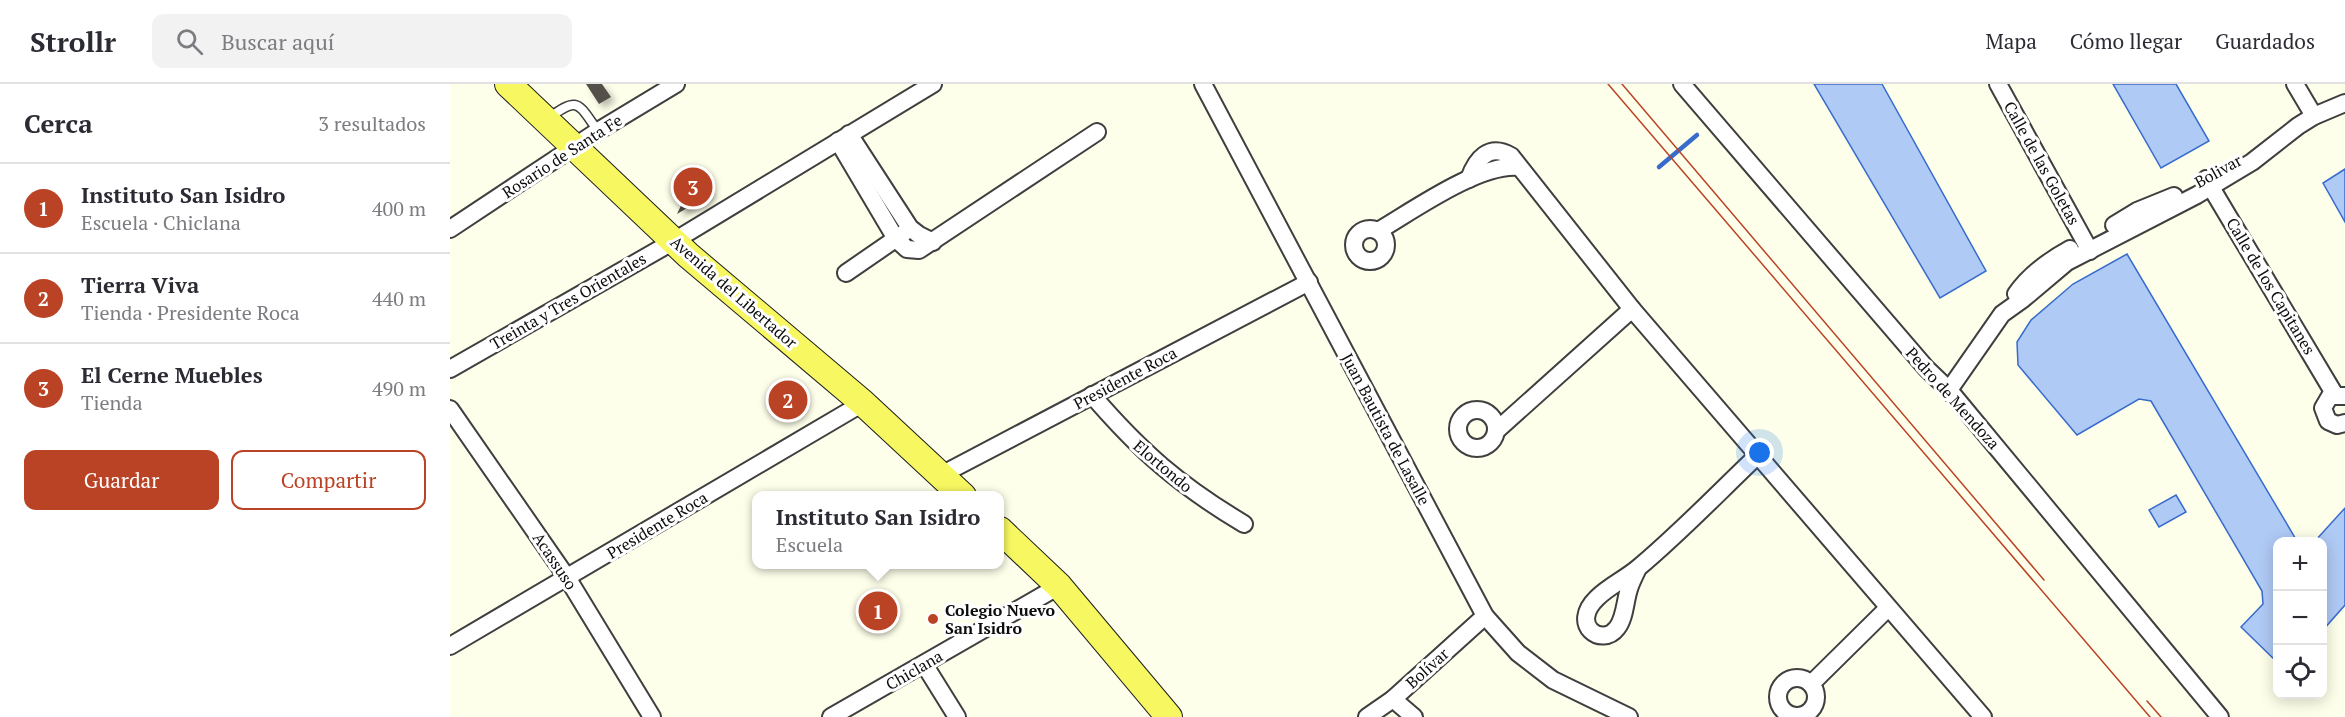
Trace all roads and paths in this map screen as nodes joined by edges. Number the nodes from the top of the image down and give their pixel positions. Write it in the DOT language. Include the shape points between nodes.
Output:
graph roads {
  1 [pos="508,84"];
  2 [pos="676,84"];
  3 [pos="933,84"];
  4 [pos="1203,84"];
  5 [pos="1682,84"];
  6 [pos="1998,84"];
  7 [pos="2295,84"];
  8 [pos="2345,93"];
  9 [pos="2345,103"];
  10 [pos="2312,113"];
  11 [pos="546,120"];
  12 [pos="598,131"];
  13 [pos="1097,132"];
  14 [pos="843,138"];
  15 [pos="574,148"];
  16 [pos="2208,182"];
  17 [pos="881,199"];
  18 [pos="910,228"];
  19 [pos="450,229"];
  20 [pos="1378,231"];
  21 [pos="896,239"];
  22 [pos="674,240"];
  23 [pos="933,242"];
  24 [pos="2088,246"];
  25 [pos="846,273"];
  26 [pos="1309,282"];
  27 [pos="1632,309"];
  28 [pos="450,369"];
  29 [pos="1949,390"];
  30 [pos="1092,395"];
  31 [pos="2340,395"];
  32 [pos="863,403"];
  33 [pos="450,409"];
  34 [pos="2345,423"];
  35 [pos="1496,431"];
  36 [pos="1758,455"];
  37 [pos="941,475"];
  38 [pos="959,491"];
  39 [pos="1244,524"];
  40 [pos="1004,535"];
  41 [pos="1638,568"];
  42 [pos="568,579"];
  43 [pos="1059,586"];
  44 [pos="1888,608"];
  45 [pos="1485,616"];
  46 [pos="450,646"];
  47 [pos="924,664"];
  48 [pos="1811,684"];
  49 [pos="1393,699"];
  50 [pos="652,717"];
  51 [pos="831,717"];
  52 [pos="957,717"];
  53 [pos="1169,717"];
  54 [pos="1367,717"];
  55 [pos="1414,717"];
  56 [pos="1629,717"];
  57 [pos="1983,717"];
  58 [pos="2220,717"];
  1 -- 11 [label="main road, Avenida del Libertador"];
  2 -- 12 [label="street, Rosario de Santa Fe"];
  3 -- 14 [label="street, Treinta y Tres Orientales"];
  4 -- 26 [label="street, Juan Bautista de Lasalle"];
  5 -- 29 [label="street, Pedro de Mendoza"];
  6 -- 24 [label="street, Calle de las Goletas"];
  7 -- 10 [label="street"];
  8 -- 10 [label="street, Bolivar"];
  9 -- 10 [label="street, Bolivar"];
  10 -- 16 [label="street, Bolivar" via="2262,142"];
  11 -- 12 [label="lane" via="568,104 574,105 582,108"];
  11 -- 15 [label="main road, Avenida del Libertador"];
  12 -- 15 [label="street, Rosario de Santa Fe"];
  13 -- 23 [label="street"];
  14 -- 17 [label="street"];
  14 -- 22 [label="street, Treinta y Tres Orientales"];
  15 -- 19 [label="street, Rosario de Santa Fe"];
  15 -- 22 [label="main road, Avenida del Libertador"];
  16 -- 24 [label="street, Bolivar" via="2137,211"];
  16 -- 31 [label="street, Calle de los Capitanes"];
  17 -- 18 [label="street"];
  17 -- 21 [label="street"];
  18 -- 21 [label="street"];
  18 -- 23 [label="street"];
  20 -- 27 [label="street" via="1469,179 1480,157 1504,152"];
  21 -- 23 [label="street" via="906,249 919,250"];
  21 -- 25 [label="street"];
  22 -- 28 [label="street, Treinta y Tres Orientales"];
  22 -- 32 [label="main road, Avenida del Libertador"];
  24 -- 29 [label="street, Bolivar" via="2002,314"];
  26 -- 30 [label="street, Presidente Roca"];
  26 -- 45 [label="street, Juan Bautista de Lasalle"];
  27 -- 35 [label="street"];
  27 -- 36 [label="street"];
  29 -- 58 [label="street, Pedro de Mendoza"];
  30 -- 37 [label="street, Presidente Roca"];
  30 -- 39 [label="street, Elortondo" via="1161,468"];
  31 -- 34 [label="street, Calle de los Capitanes" via="2327,399 2323,413 2332,424"];
  32 -- 37 [label="main road, Avenida del Libertador"];
  32 -- 42 [label="street, Presidente Roca"];
  33 -- 42 [label="street, Acassuso"];
  36 -- 41 [label="street"];
  36 -- 44 [label="street"];
  37 -- 38 [label="main road, Avenida del Libertador"];
  40 -- 43 [label="main road"];
  42 -- 46 [label="street, Presidente Roca"];
  42 -- 50 [label="street, Acassuso"];
  43 -- 47 [label="street, Chiclana"];
  43 -- 53 [label="main road"];
  44 -- 48 [label="street"];
  44 -- 57 [label="street"];
  45 -- 49 [label="street, Bolívar"];
  45 -- 56 [label="street, Juan Bautista de Lasalle" via="1518,653 1553,680"];
  47 -- 51 [label="street, Chiclana"];
  47 -- 52 [label="street"];
  49 -- 54 [label="street, Bolívar"];
  49 -- 55 [label="street"];
}
